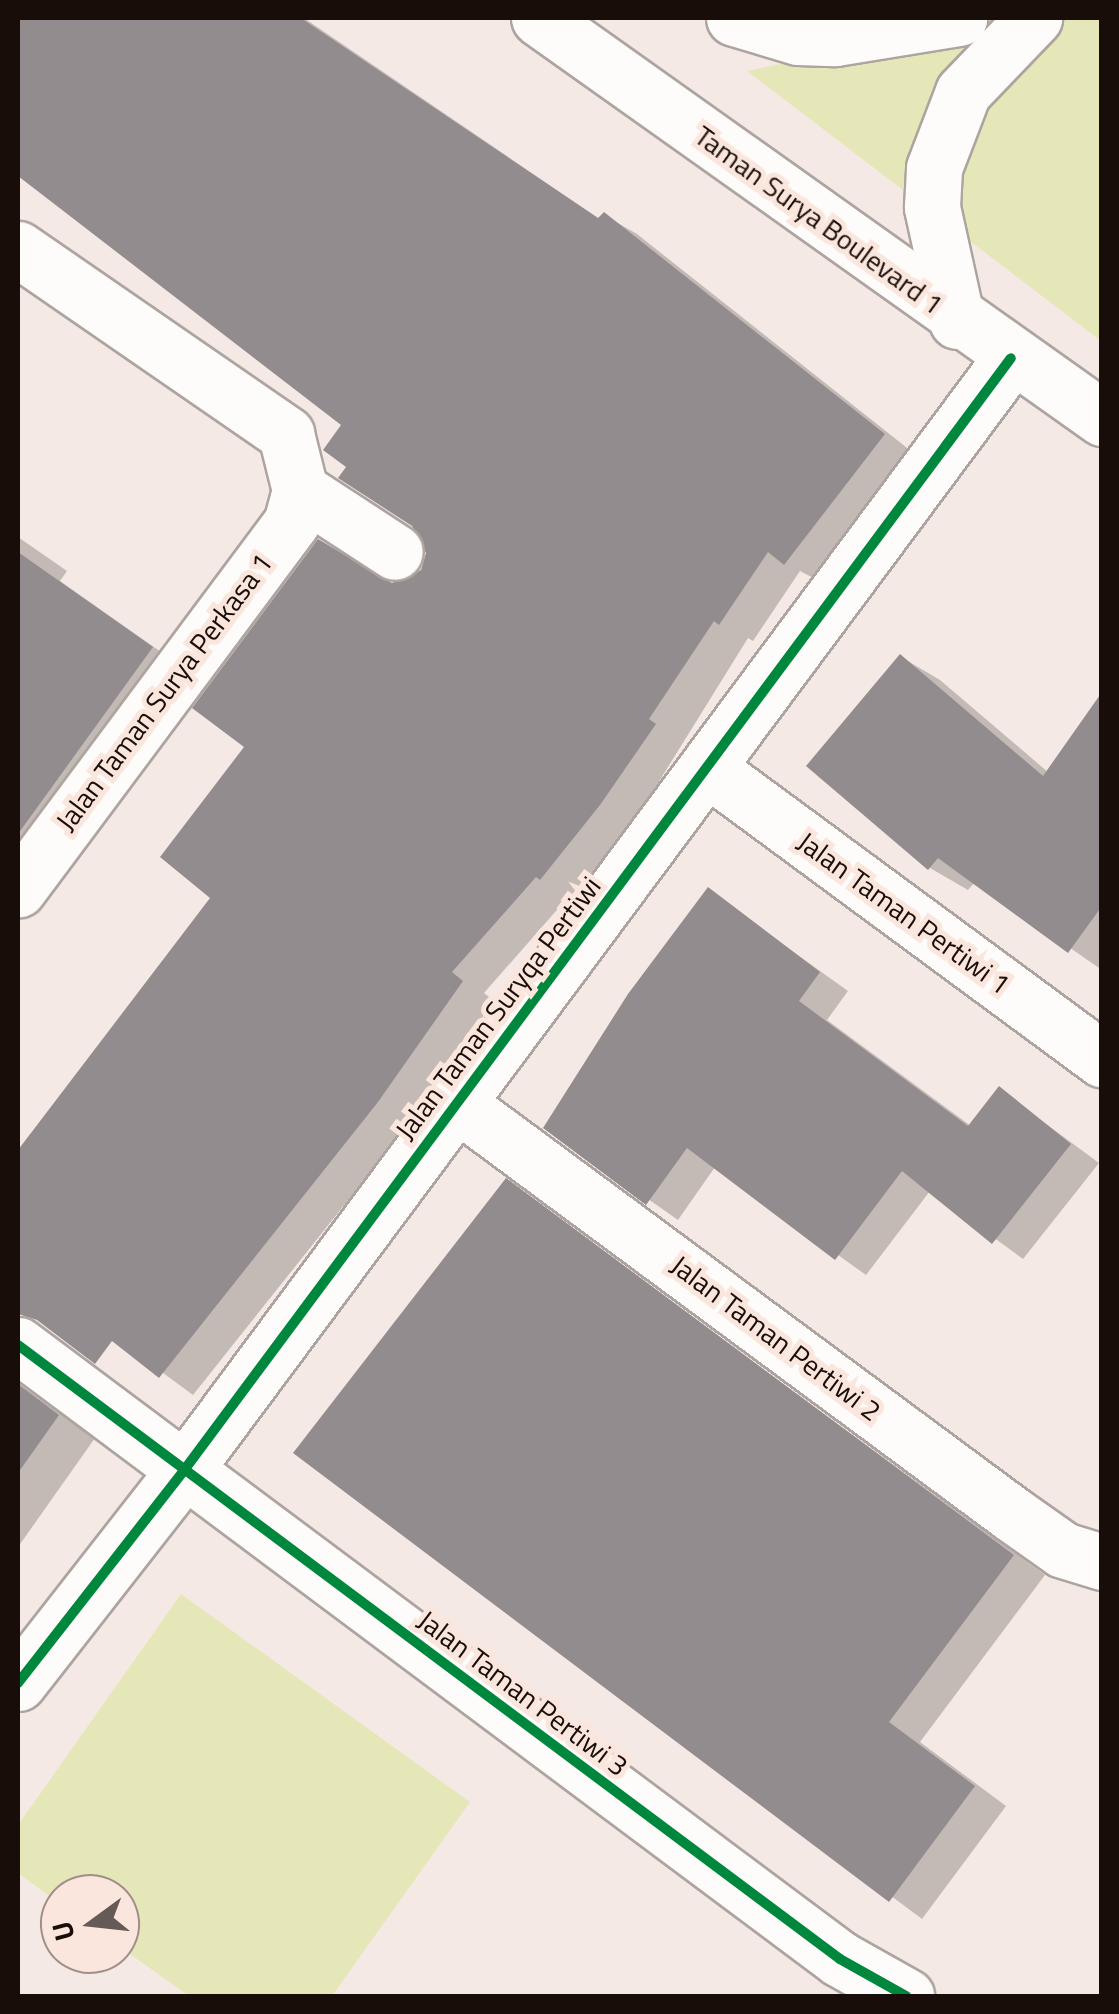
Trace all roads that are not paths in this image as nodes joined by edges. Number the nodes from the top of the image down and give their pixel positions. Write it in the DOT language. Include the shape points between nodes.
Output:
graph roads {
  1 [pos="539,18"];
  2 [pos="734,18"];
  3 [pos="959,18"];
  4 [pos="1034,18"];
  5 [pos="18,249"];
  6 [pos="957,320"];
  7 [pos="1012,358"];
  8 [pos="1102,418"];
  9 [pos="300,490"];
  10 [pos="395,552"];
  11 [pos="707,768"];
  12 [pos="18,889"];
  13 [pos="1102,1058"];
  14 [pos="455,1102"];
  15 [pos="18,1345"];
  16 [pos="185,1469"];
  17 [pos="1102,1562"];
  18 [pos="18,1683"];
  19 [pos="906,1996"];
  1 -- 6 [label="street, Taman Surya Boulevard 1"];
  2 -- 3 [label="street" via="798,36 835,38"];
  4 -- 6 [label="street" via="963,92 934,168 932,206"];
  5 -- 9 [label="street" via="286,434"];
  6 -- 7 [label="street, Taman Surya Boulevard 1"];
  7 -- 8 [label="street, Taman Surya Boulevard 1"];
  7 -- 11 [label="street, Jalan Taman Suryqa Pertiwi"];
  9 -- 10 [label="street"];
  9 -- 12 [label="street, Jalan Taman Surya Perkasa 1" via="291,523"];
  11 -- 13 [label="street, Jalan Taman Pertiwi 1"];
  11 -- 14 [label="street, Jalan Taman Suryqa Pertiwi"];
  14 -- 16 [label="street, Jalan Taman Suryqa Pertiwi"];
  14 -- 17 [label="street, Jalan Taman Pertiwi 2" via="1012,1514 1063,1550"];
  15 -- 16 [label="street, Jalan Taman Pertiwi 3"];
  16 -- 18 [label="street, Jalan Taman Suryqa Pertiwi"];
  16 -- 19 [label="street, Jalan Taman Pertiwi 3" via="840,1959"];
}
